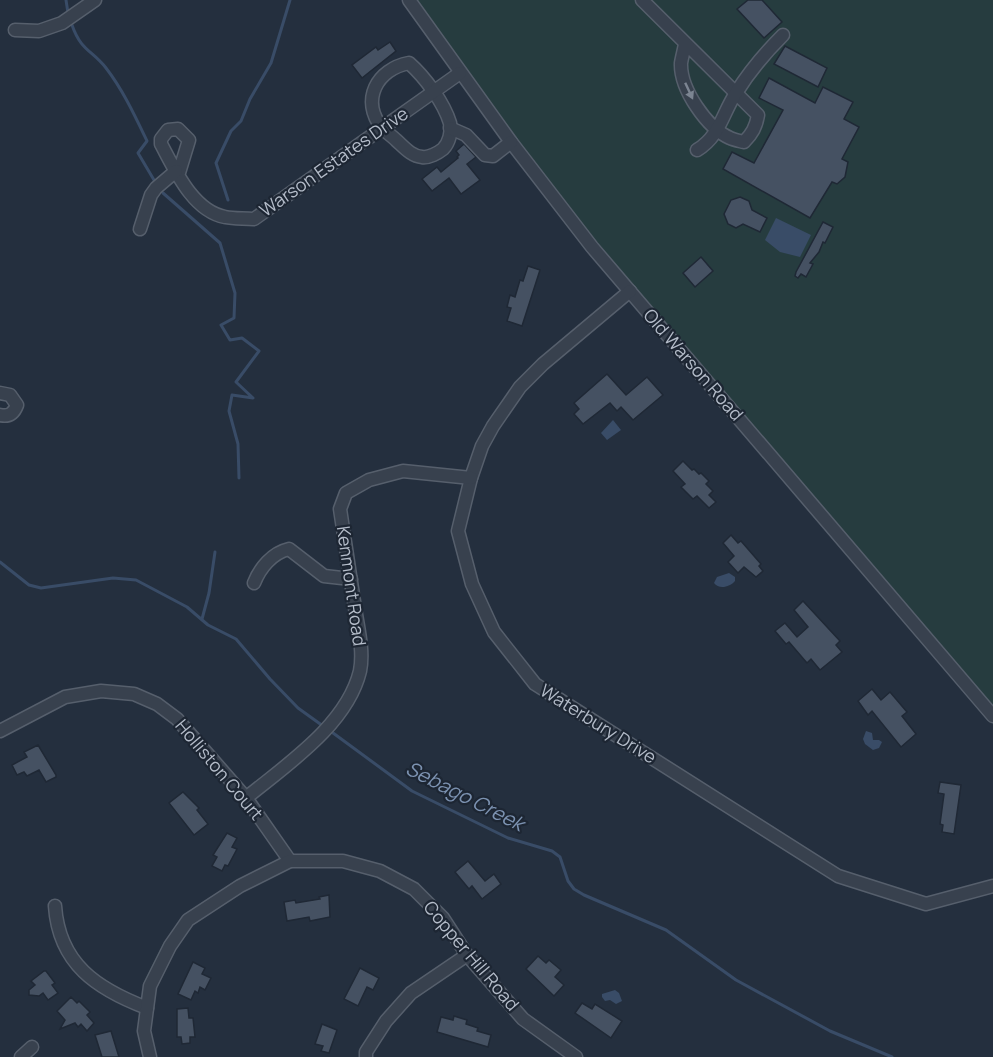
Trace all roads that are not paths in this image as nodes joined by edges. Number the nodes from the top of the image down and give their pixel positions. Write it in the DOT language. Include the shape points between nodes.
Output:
graph roads {
  1 [pos="95,0"];
  2 [pos="409,0"];
  3 [pos="642,0"];
  4 [pos="15,30"];
  5 [pos="783,35"];
  6 [pos="685,44"];
  7 [pos="460,73"];
  8 [pos="434,91"];
  9 [pos="735,94"];
  10 [pos="382,128"];
  11 [pos="450,128"];
  12 [pos="718,130"];
  13 [pos="511,142"];
  14 [pos="697,150"];
  15 [pos="140,229"];
  16 [pos="630,291"];
  17 [pos="0,393"];
  18 [pos="0,415"];
  19 [pos="471,478"];
  20 [pos="351,579"];
  21 [pos="254,583"];
  22 [pos="993,716"];
  23 [pos="0,731"];
  24 [pos="246,798"];
  25 [pos="290,861"];
  26 [pos="993,886"];
  27 [pos="55,906"];
  28 [pos="466,955"];
  29 [pos="147,1008"];
  30 [pos="32,1047"];
  31 [pos="21,1057"];
  32 [pos="150,1057"];
  33 [pos="366,1057"];
  34 [pos="576,1057"];
  1 -- 4 [label="street" via="62,23 39,31"];
  2 -- 7 [label="street, Old Warson Road"];
  3 -- 6 [label="street"];
  5 -- 9 [label="street"];
  6 -- 9 [label="street"];
  6 -- 12 [label="street, one-way" via="681,64 686,88 699,111"];
  7 -- 8 [label="street, Warson Estates Drive"];
  7 -- 13 [label="street, Old Warson Road"];
  8 -- 10 [label="street, Warson Estates Drive"];
  8 -- 10 [label="street" via="409,63 380,77 372,97"];
  8 -- 11 [label="street"];
  9 -- 12 [label="street"];
  9 -- 12 [label="street" via="758,115 757,123 744,142"];
  10 -- 11 [label="street" via="411,154 423,158 446,146"];
  10 -- 15 [label="street, Warson Estates Drive" via="254,219 223,217 202,205 177,173 151,195"];
  11 -- 13 [label="street" via="466,135 485,155 493,156"];
  12 -- 14 [label="street"];
  13 -- 16 [label="street, Old Warson Road"];
  16 -- 19 [label="street, Waterbury Drive" via="520,387 482,446"];
  16 -- 22 [label="street, Old Warson Road"];
  17 -- 18 [label="street" via="10,395 18,405 9,415"];
  19 -- 20 [label="street, Kenmont Road" via="403,471 369,480 346,493 340,509"];
  19 -- 26 [label="street, Waterbury Drive" via="458,531 472,584 494,633 535,684 838,876 926,903"];
  20 -- 21 [label="street" via="324,576 289,549 260,569"];
  20 -- 24 [label="street, Kenmont Road" via="361,645 360,668 352,693 321,735"];
  23 -- 24 [label="street, Holliston Court" via="65,697 101,691 134,694 177,718"];
  24 -- 25 [label="street, Holliston Court"];
  25 -- 28 [label="street, Copper Hill Road" via="343,861 380,871 414,889 443,918"];
  25 -- 29 [label="street, Copper Hill Road" via="240,886 188,920 156,972"];
  27 -- 29 [label="street" via="64,944 78,966 118,997"];
  28 -- 33 [label="street" via="411,993 386,1021"];
  28 -- 34 [label="street, Copper Hill Road" via="523,1019"];
  29 -- 32 [label="street, Copper Hill Road" via="144,1030"];
  30 -- 31 [label="street"];
}
